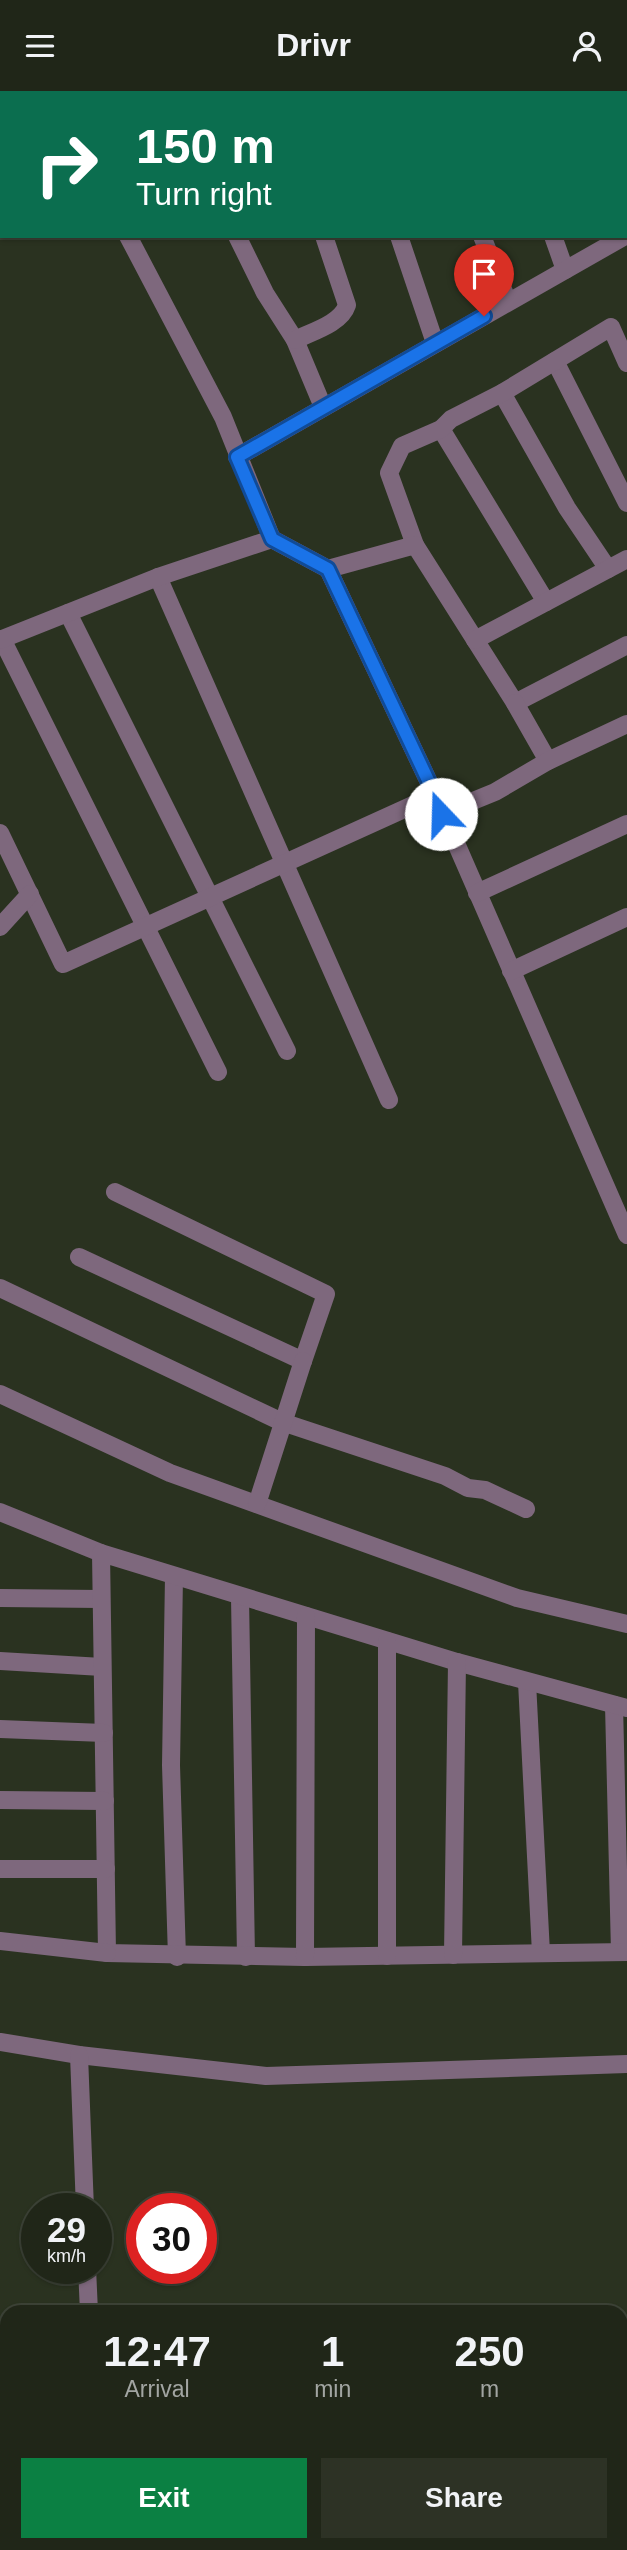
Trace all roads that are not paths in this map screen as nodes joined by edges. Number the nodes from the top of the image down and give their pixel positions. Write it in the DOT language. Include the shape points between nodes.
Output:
graph roads {
  1 [pos="129,238"];
  2 [pos="238,238"];
  3 [pos="325,238"];
  4 [pos="399,238"];
  5 [pos="483,238"];
  6 [pos="554,238"];
  7 [pos="621,238"];
  8 [pos="565,270"];
  9 [pos="508,302"];
  10 [pos="295,340"];
  11 [pos="435,343"];
  12 [pos="555,361"];
  13 [pos="627,363"];
  14 [pos="502,393"];
  15 [pos="323,407"];
  16 [pos="441,429"];
  17 [pos="237,457"];
  18 [pos="627,503"];
  19 [pos="272,539"];
  20 [pos="415,545"];
  21 [pos="627,559"];
  22 [pos="328,569"];
  23 [pos="608,569"];
  24 [pos="158,577"];
  25 [pos="546,602"];
  26 [pos="68,613"];
  27 [pos="1,640"];
  28 [pos="475,640"];
  29 [pos="627,645"];
  30 [pos="515,703"];
  31 [pos="627,725"];
  32 [pos="548,761"];
  33 [pos="435,795"];
  34 [pos="441,814"];
  35 [pos="625,831"];
  36 [pos="0,833"];
  37 [pos="285,863"];
  38 [pos="477,893"];
  39 [pos="30,894"];
  40 [pos="210,897"];
  41 [pos="627,917"];
  42 [pos="145,926"];
  43 [pos="0,927"];
  44 [pos="511,971"];
  45 [pos="287,1051"];
  46 [pos="218,1072"];
  47 [pos="389,1100"];
  48 [pos="115,1192"];
  49 [pos="627,1235"];
  50 [pos="79,1258"];
  51 [pos="0,1288"];
  52 [pos="303,1361"];
  53 [pos="0,1394"];
  54 [pos="282,1422"];
  55 [pos="257,1504"];
  56 [pos="526,1509"];
  57 [pos="0,1512"];
  58 [pos="101,1553"];
  59 [pos="174,1576"];
  60 [pos="240,1597"];
  61 [pos="0,1598"];
  62 [pos="101,1599"];
  63 [pos="306,1616"];
  64 [pos="627,1625"];
  65 [pos="387,1641"];
  66 [pos="0,1661"];
  67 [pos="457,1662"];
  68 [pos="102,1667"];
  69 [pos="527,1682"];
  70 [pos="621,1707"];
  71 [pos="0,1729"];
  72 [pos="104,1733"];
  73 [pos="0,1800"];
  74 [pos="105,1801"];
  75 [pos="0,1869"];
  76 [pos="106,1869"];
  77 [pos="0,1941"];
  78 [pos="624,1952"];
  79 [pos="107,1953"];
  80 [pos="541,1953"];
  81 [pos="453,1955"];
  82 [pos="387,1956"];
  83 [pos="178,1957"];
  84 [pos="246,1957"];
  85 [pos="305,1957"];
  86 [pos="0,2042"];
  87 [pos="79,2055"];
  88 [pos="627,2064"];
  89 [pos="84,2193"];
  90 [pos="88,2284"];
  91 [pos="89,2305"];
  1 -- 17 [label="street" via="223,417"];
  2 -- 10 [label="street"];
  3 -- 10 [label="street" via="347,305 336,319"];
  4 -- 11 [label="street"];
  5 -- 9 [label="street"];
  6 -- 8 [label="street"];
  7 -- 8 [label="street"];
  8 -- 9 [label="street"];
  9 -- 11 [label="street"];
  10 -- 15 [label="street"];
  11 -- 15 [label="street"];
  12 -- 13 [label="street" via="611,327"];
  12 -- 14 [label="street"];
  12 -- 18 [label="street"];
  14 -- 16 [label="street"];
  14 -- 23 [label="street" via="567,508"];
  15 -- 17 [label="street"];
  16 -- 20 [label="street" via="402,446 389,473"];
  16 -- 25 [label="street"];
  17 -- 19 [label="street"];
  19 -- 22 [label="street"];
  19 -- 24 [label="street"];
  20 -- 22 [label="street"];
  20 -- 28 [label="street"];
  21 -- 23 [label="street"];
  22 -- 33 [label="street"];
  23 -- 25 [label="street"];
  24 -- 26 [label="street"];
  24 -- 37 [label="street"];
  25 -- 28 [label="street"];
  26 -- 27 [label="street"];
  26 -- 40 [label="street"];
  27 -- 42 [label="street"];
  28 -- 30 [label="street"];
  29 -- 30 [label="street"];
  30 -- 32 [label="street"];
  31 -- 32 [label="street"];
  32 -- 34 [label="street" via="495,792"];
  33 -- 34 [label="street"];
  33 -- 37 [label="street"];
  34 -- 38 [label="street"];
  35 -- 38 [label="street"];
  36 -- 39 [label="street"];
  37 -- 40 [label="street"];
  37 -- 47 [label="street"];
  38 -- 44 [label="street"];
  39 -- 42 [label="street" via="63,964"];
  39 -- 43 [label="street"];
  40 -- 42 [label="street"];
  40 -- 45 [label="street"];
  41 -- 44 [label="street"];
  42 -- 46 [label="street"];
  44 -- 49 [label="street"];
  48 -- 52 [label="street" via="326,1294"];
  50 -- 52 [label="street"];
  51 -- 54 [label="street"];
  52 -- 54 [label="street"];
  53 -- 55 [label="street" via="170,1473"];
  54 -- 55 [label="street"];
  54 -- 56 [label="street" via="445,1476 468,1488 485,1490"];
  55 -- 64 [label="street" via="517,1598"];
  57 -- 58 [label="street"];
  58 -- 59 [label="street"];
  58 -- 62 [label="street"];
  59 -- 60 [label="street"];
  59 -- 83 [label="street" via="171,1765"];
  60 -- 63 [label="street"];
  60 -- 84 [label="street"];
  61 -- 62 [label="street"];
  62 -- 68 [label="street"];
  63 -- 65 [label="street"];
  63 -- 85 [label="street"];
  65 -- 67 [label="street"];
  65 -- 82 [label="street"];
  66 -- 68 [label="street"];
  67 -- 69 [label="street"];
  67 -- 81 [label="street"];
  68 -- 72 [label="street"];
  69 -- 70 [label="street"];
  69 -- 80 [label="street"];
  70 -- 78 [label="street"];
  71 -- 72 [label="street"];
  72 -- 74 [label="street"];
  73 -- 74 [label="street"];
  74 -- 76 [label="street"];
  75 -- 76 [label="street"];
  76 -- 79 [label="street"];
  77 -- 79 [label="street"];
  78 -- 80 [label="street"];
  79 -- 83 [label="street"];
  80 -- 81 [label="street"];
  81 -- 82 [label="street"];
  82 -- 85 [label="street"];
  83 -- 84 [label="street"];
  84 -- 85 [label="street"];
  86 -- 87 [label="street"];
  87 -- 88 [label="street" via="266,2075"];
  87 -- 89 [label="street"];
  90 -- 91 [label="street"];
}
